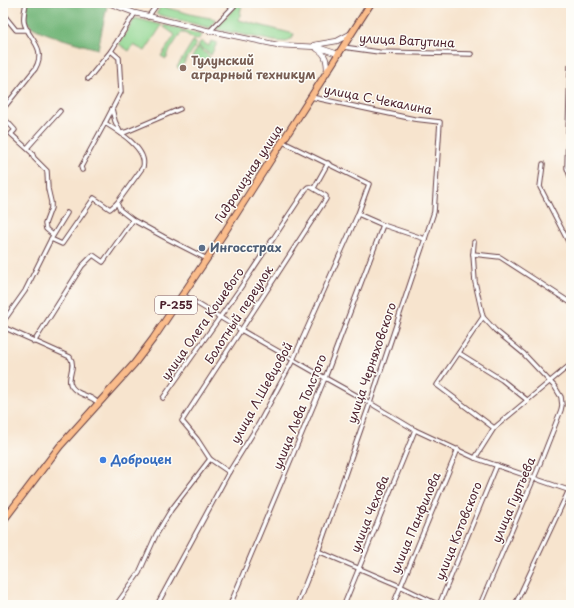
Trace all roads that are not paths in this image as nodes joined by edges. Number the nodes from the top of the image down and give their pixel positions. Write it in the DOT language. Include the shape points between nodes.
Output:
graph roads {
  1 [pos="26,3"];
  2 [pos="108,3"];
  3 [pos="158,3"];
  4 [pos="237,3"];
  5 [pos="371,3"];
  6 [pos="135,13"];
  7 [pos="3,14"];
  8 [pos="148,17"];
  9 [pos="28,30"];
  10 [pos="210,31"];
  11 [pos="352,34"];
  12 [pos="303,46"];
  13 [pos="312,47"];
  14 [pos="343,47"];
  15 [pos="111,52"];
  16 [pos="338,54"];
  17 [pos="471,54"];
  18 [pos="570,66"];
  19 [pos="327,72"];
  20 [pos="88,79"];
  21 [pos="311,97"];
  22 [pos="112,108"];
  23 [pos="3,109"];
  24 [pos="180,109"];
  25 [pos="60,111"];
  26 [pos="3,117"];
  27 [pos="440,122"];
  28 [pos="105,124"];
  29 [pos="121,133"];
  30 [pos="283,142"];
  31 [pos="27,148"];
  32 [pos="328,163"];
  33 [pos="543,164"];
  34 [pos="82,170"];
  35 [pos="571,179"];
  36 [pos="314,188"];
  37 [pos="117,202"];
  38 [pos="67,213"];
  39 [pos="358,214"];
  40 [pos="133,220"];
  41 [pos="383,225"];
  42 [pos="54,235"];
  43 [pos="51,239"];
  44 [pos="425,239"];
  45 [pos="474,242"];
  46 [pos="571,247"];
  47 [pos="473,254"];
  48 [pos="207,259"];
  49 [pos="183,295"];
  50 [pos="571,303"];
  51 [pos="483,317"];
  52 [pos="220,318"];
  53 [pos="3,322"];
  54 [pos="3,327"];
  55 [pos="241,330"];
  56 [pos="34,342"];
  57 [pos="459,353"];
  58 [pos="293,360"];
  59 [pos="571,364"];
  60 [pos="325,378"];
  61 [pos="550,381"];
  62 [pos="163,398"];
  63 [pos="527,400"];
  64 [pos="98,403"];
  65 [pos="370,403"];
  66 [pos="494,428"];
  67 [pos="415,430"];
  68 [pos="458,449"];
  69 [pos="475,458"];
  70 [pos="210,459"];
  71 [pos="497,465"];
  72 [pos="229,472"];
  73 [pos="534,478"];
  74 [pos="570,490"];
  75 [pos="3,521"];
  76 [pos="318,551"];
  77 [pos="359,568"];
  78 [pos="400,586"];
  79 [pos="116,605"];
  80 [pos="157,605"];
  81 [pos="230,605"];
  82 [pos="297,605"];
  83 [pos="344,605"];
  84 [pos="393,605"];
  85 [pos="439,605"];
  86 [pos="480,605"];
  87 [pos="515,605"];
  1 -- 9 [label="street" via="24,21"];
  2 -- 6 [label="street"];
  3 -- 8 [label="street"];
  4 -- 10 [label="street"];
  5 -- 11 [label="highway, Гидролизная улица / Р-255"];
  6 -- 8 [label="street"];
  6 -- 15 [label="street"];
  7 -- 9 [label="street" via="16,30"];
  8 -- 10 [label="street"];
  9 -- 23 [label="street" via="38,46 38,62"];
  10 -- 12 [label="street" via="278,45"];
  11 -- 12 [label="street" via="330,43"];
  11 -- 14 [label="highway, Гидролизная улица / Р-255"];
  12 -- 13 [label="street"];
  13 -- 16 [label="street"];
  13 -- 19 [label="street" via="324,55"];
  14 -- 16 [label="highway, Гидролизная улица / Р-255"];
  14 -- 17 [label="street, улица Ватутина" via="379,52"];
  15 -- 20 [label="street"];
  15 -- 22 [label="street" via="119,58 121,90"];
  16 -- 19 [label="highway, Гидролизная улица / Р-255"];
  18 -- 35 [label="street" via="567,168"];
  19 -- 21 [label="highway, Гидролизная улица / Р-255"];
  21 -- 27 [label="street, улица С.Чекалина"];
  21 -- 30 [label="highway, Гидролизная улица / Р-255"];
  22 -- 28 [label="street"];
  22 -- 29 [label="street"];
  24 -- 29 [label="street"];
  25 -- 31 [label="street"];
  26 -- 31 [label="street" via="15,130 12,134"];
  27 -- 44 [label="street, улица Черняховского" via="434,212"];
  28 -- 29 [label="street"];
  28 -- 34 [label="street" via="81,167"];
  29 -- 37 [label="street" via="139,151 144,163"];
  30 -- 32 [label="street"];
  30 -- 48 [label="highway, Гидролизная улица / Р-255"];
  31 -- 42 [label="street" via="47,173 51,208 45,224 46,229"];
  32 -- 36 [label="street"];
  32 -- 39 [label="street, улица Л.Шевцовой" via="369,184"];
  33 -- 46 [label="street" via="540,187"];
  36 -- 52 [label="street, улица Олега Кошевого" via="306,188"];
  36 -- 55 [label="street, Болотный переулок" via="326,196 326,200"];
  37 -- 40 [label="street" via="120,210"];
  37 -- 43 [label="street" via="110,208 94,198 62,244"];
  38 -- 42 [label="street"];
  39 -- 41 [label="street"];
  39 -- 58 [label="street, улица Л.Шевцовой"];
  40 -- 48 [label="street"];
  40 -- 56 [label="street" via="103,262 93,255 82,266"];
  41 -- 44 [label="street"];
  41 -- 60 [label="street, улица Льва Толстого"];
  42 -- 43 [label="street"];
  43 -- 53 [label="street" via="25,291"];
  44 -- 65 [label="street, улица Черняховского"];
  45 -- 47 [label="street"];
  47 -- 50 [label="street" via="500,257"];
  47 -- 51 [label="street" via="475,282"];
  48 -- 49 [label="highway, Гидролизная улица / Р-255"];
  49 -- 52 [label="street"];
  49 -- 64 [label="highway, Гидролизная улица / Р-255" via="138,360"];
  51 -- 57 [label="street"];
  51 -- 61 [label="street" via="524,353"];
  52 -- 55 [label="street"];
  52 -- 62 [label="street, улица Олега Кошевого"];
  54 -- 56 [label="street"];
  55 -- 58 [label="street"];
  55 -- 70 [label="street, Болотный переулок" via="182,421"];
  56 -- 64 [label="street" via="70,357 73,364 70,381 72,387"];
  57 -- 63 [label="street" via="502,380"];
  57 -- 66 [label="street" via="437,385"];
  58 -- 60 [label="street"];
  58 -- 72 [label="street, улица Л.Шевцовой"];
  59 -- 61 [label="street"];
  60 -- 65 [label="street"];
  60 -- 81 [label="street, улица Льва Толстого"];
  61 -- 63 [label="street"];
  61 -- 73 [label="street, улица Гуртьева" via="559,393 562,401 561,410"];
  63 -- 66 [label="street"];
  64 -- 75 [label="highway, Гидролизная улица / Р-255" via="60,446"];
  65 -- 67 [label="street"];
  65 -- 76 [label="street, улица Черняховского"];
  66 -- 69 [label="street"];
  67 -- 68 [label="street"];
  67 -- 77 [label="street, улица Чехова"];
  68 -- 69 [label="street"];
  68 -- 78 [label="street, улица Панфилова"];
  69 -- 71 [label="street"];
  70 -- 72 [label="street"];
  70 -- 79 [label="street" via="171,510 156,535 139,574"];
  71 -- 73 [label="street"];
  71 -- 85 [label="street, улица Котовского"];
  72 -- 80 [label="street, улица Л.Шевцовой"];
  73 -- 74 [label="street"];
  73 -- 86 [label="street, улица Гуртьева"];
  74 -- 87 [label="street"];
  76 -- 77 [label="street"];
  76 -- 82 [label="street, улица Черняховского"];
  77 -- 78 [label="street"];
  77 -- 83 [label="street, улица Чехова"];
  78 -- 84 [label="street, улица Панфилова"];
  78 -- 85 [label="street"];
}
